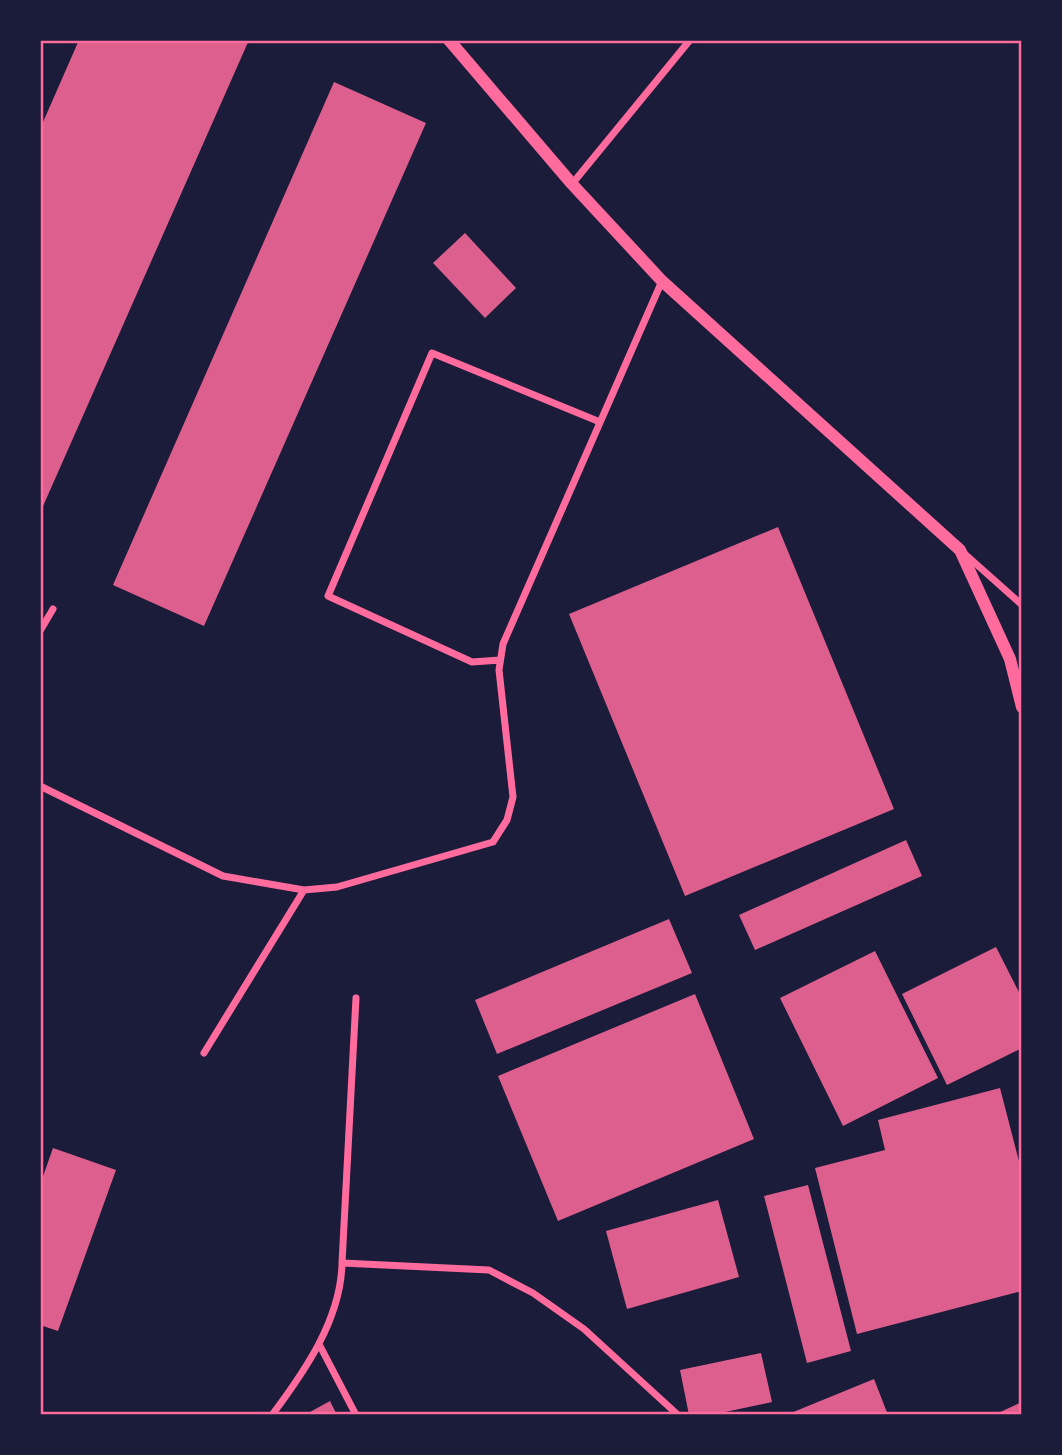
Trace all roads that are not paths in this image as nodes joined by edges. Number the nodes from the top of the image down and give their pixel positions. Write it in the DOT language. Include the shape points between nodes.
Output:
graph roads {
  1 [pos="449,40"];
  2 [pos="690,40"];
  3 [pos="572,184"];
  4 [pos="662,281"];
  5 [pos="600,422"];
  6 [pos="960,550"];
  7 [pos="1022,605"];
  8 [pos="53,609"];
  9 [pos="40,631"];
  10 [pos="500,660"];
  11 [pos="1022,707"];
  12 [pos="40,786"];
  13 [pos="304,890"];
  14 [pos="356,998"];
  15 [pos="204,1053"];
  16 [pos="342,1263"];
  17 [pos="318,1344"];
  18 [pos="272,1415"];
  19 [pos="356,1415"];
  20 [pos="678,1415"];
  1 -- 3 [label="street"];
  2 -- 3 [label="street"];
  3 -- 4 [label="street"];
  4 -- 5 [label="street"];
  4 -- 6 [label="street"];
  5 -- 10 [label="street"];
  5 -- 10 [label="street" via="432,353 328,596 471,662"];
  6 -- 7 [label="street"];
  6 -- 11 [label="street" via="1010,659"];
  8 -- 9 [label="street"];
  10 -- 13 [label="street" via="513,797 508,820 493,842 337,887"];
  12 -- 13 [label="street" via="223,876"];
  13 -- 15 [label="street"];
  14 -- 16 [label="street"];
  16 -- 17 [label="street" via="342,1290"];
  16 -- 20 [label="street" via="489,1270 533,1293 584,1329"];
  17 -- 18 [label="street"];
  17 -- 19 [label="street"];
}
